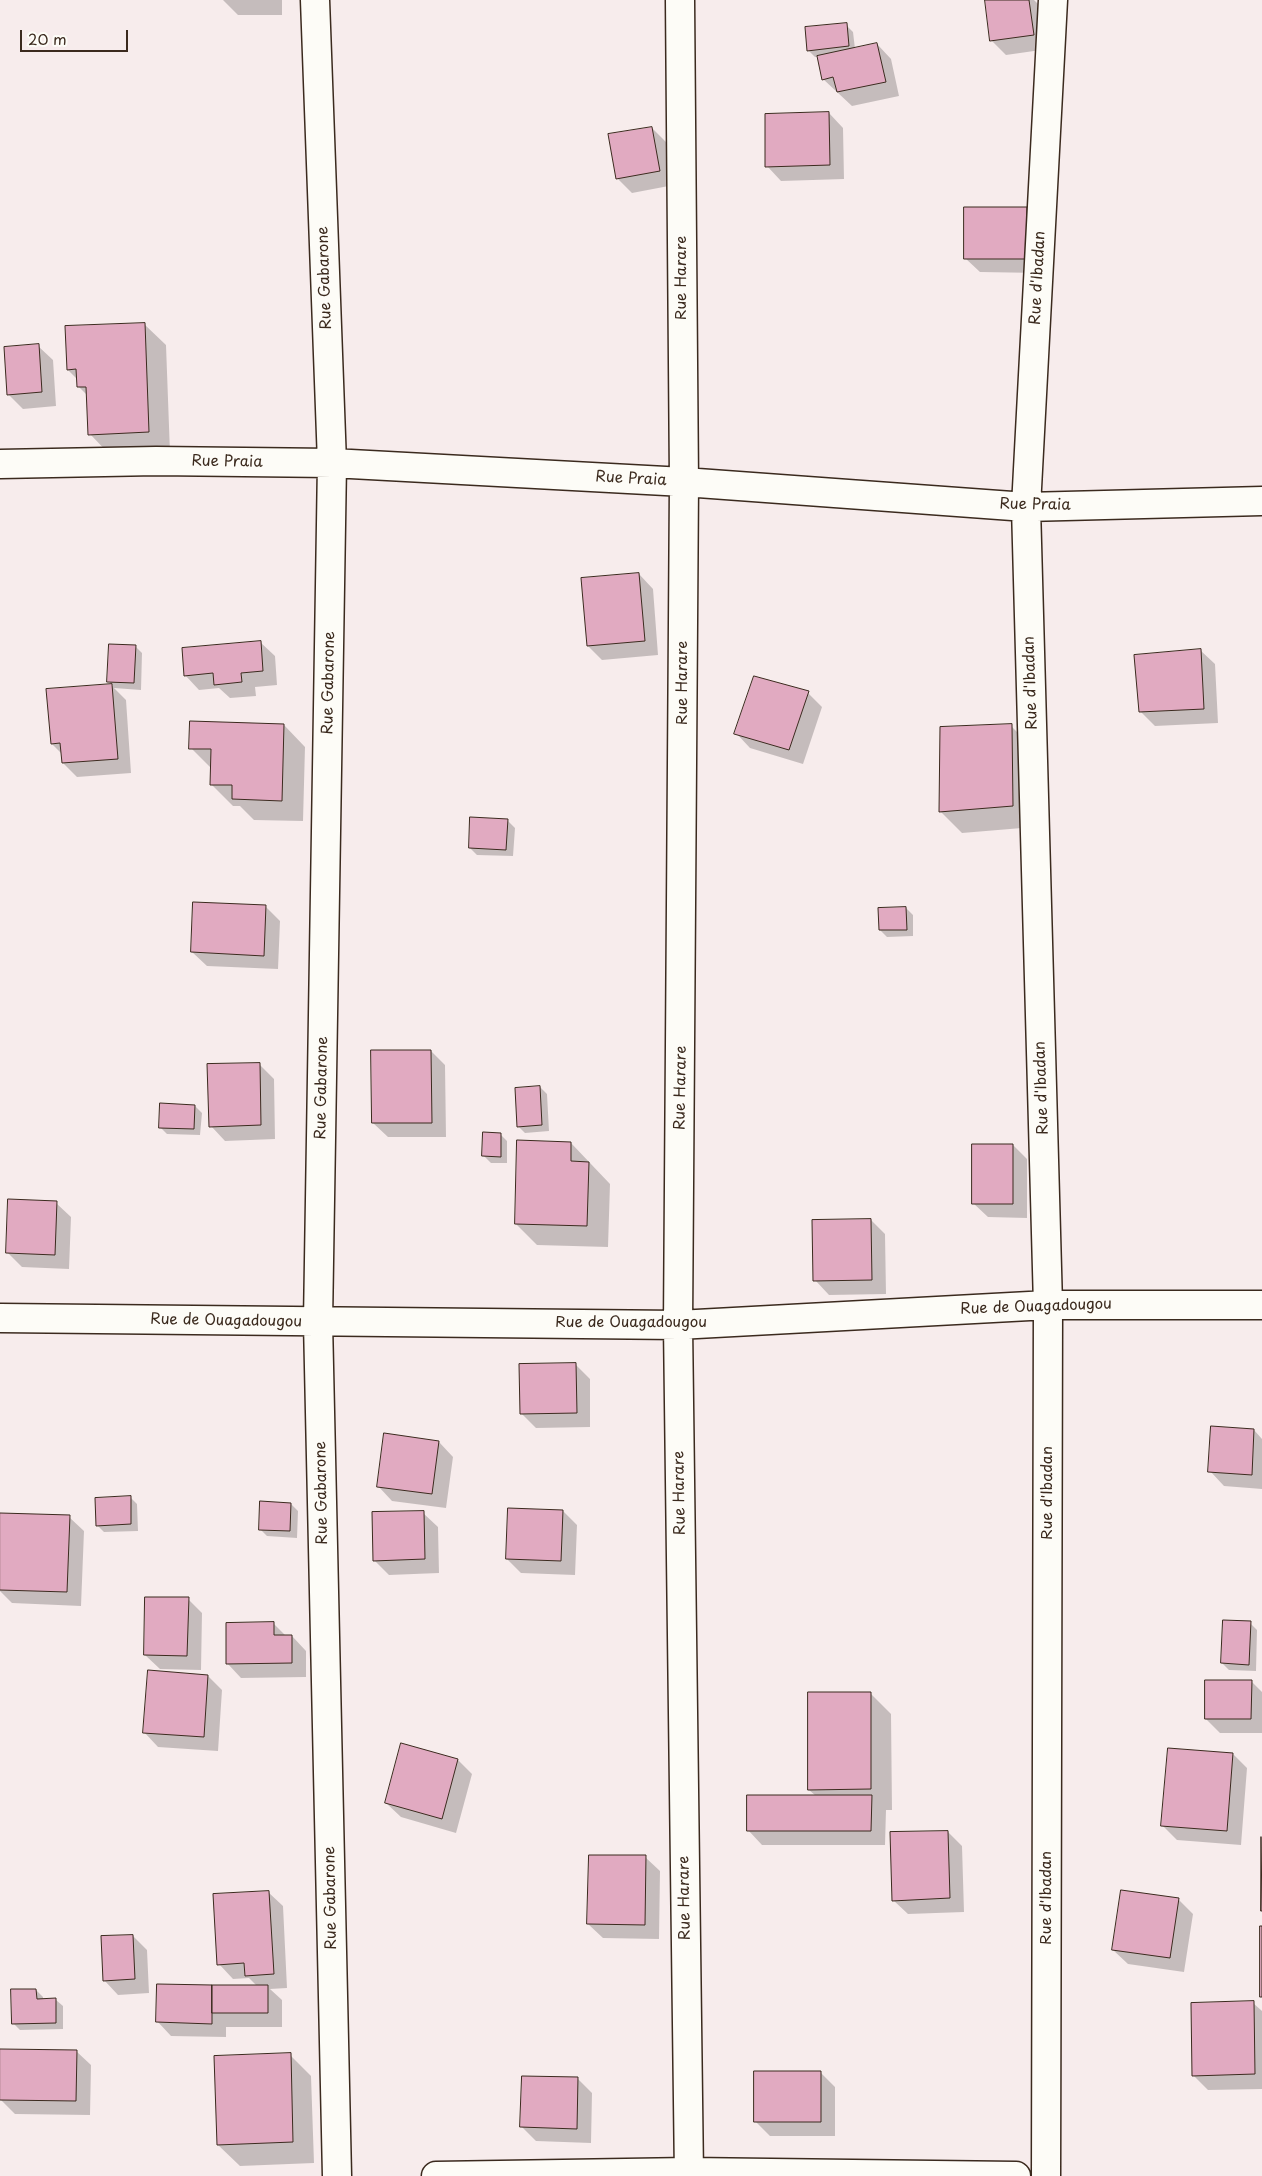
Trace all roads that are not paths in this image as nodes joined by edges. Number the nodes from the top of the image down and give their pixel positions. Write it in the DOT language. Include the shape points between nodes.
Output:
graph roads {
  1 [pos="315,0"];
  2 [pos="680,0"];
  3 [pos="1052,0"];
  4 [pos="332,463"];
  5 [pos="0,464"];
  6 [pos="684,482"];
  7 [pos="1262,501"];
  8 [pos="1026,507"];
  9 [pos="1048,1305"];
  10 [pos="1262,1305"];
  11 [pos="0,1318"];
  12 [pos="318,1322"];
  13 [pos="678,1324"];
  14 [pos="689,2174"];
  15 [pos="337,2176"];
  16 [pos="436,2176"];
  17 [pos="1016,2176"];
  18 [pos="1046,2176"];
  1 -- 4 [label="street, Rue Gabarone"];
  2 -- 6 [label="street, Rue Harare"];
  3 -- 8 [label="street, Rue d'Ibadan"];
  4 -- 5 [label="street, Rue Praia" via="156,461"];
  4 -- 6 [label="street, Rue Praia"];
  4 -- 12 [label="street, Rue Gabarone"];
  6 -- 8 [label="street, Rue Praia"];
  6 -- 13 [label="street, Rue Harare"];
  7 -- 8 [label="street, Rue Praia"];
  8 -- 9 [label="street, Rue d'Ibadan"];
  9 -- 10 [label="street, Rue de Ouagadougou"];
  9 -- 13 [label="street, Rue de Ouagadougou"];
  9 -- 18 [label="street, Rue d'Ibadan"];
  11 -- 12 [label="street, Rue de Ouagadougou"];
  12 -- 13 [label="street, Rue de Ouagadougou"];
  12 -- 15 [label="street, Rue Gabarone"];
  13 -- 14 [label="street, Rue Harare"];
  14 -- 16 [label="street"];
  14 -- 17 [label="street"];
}
